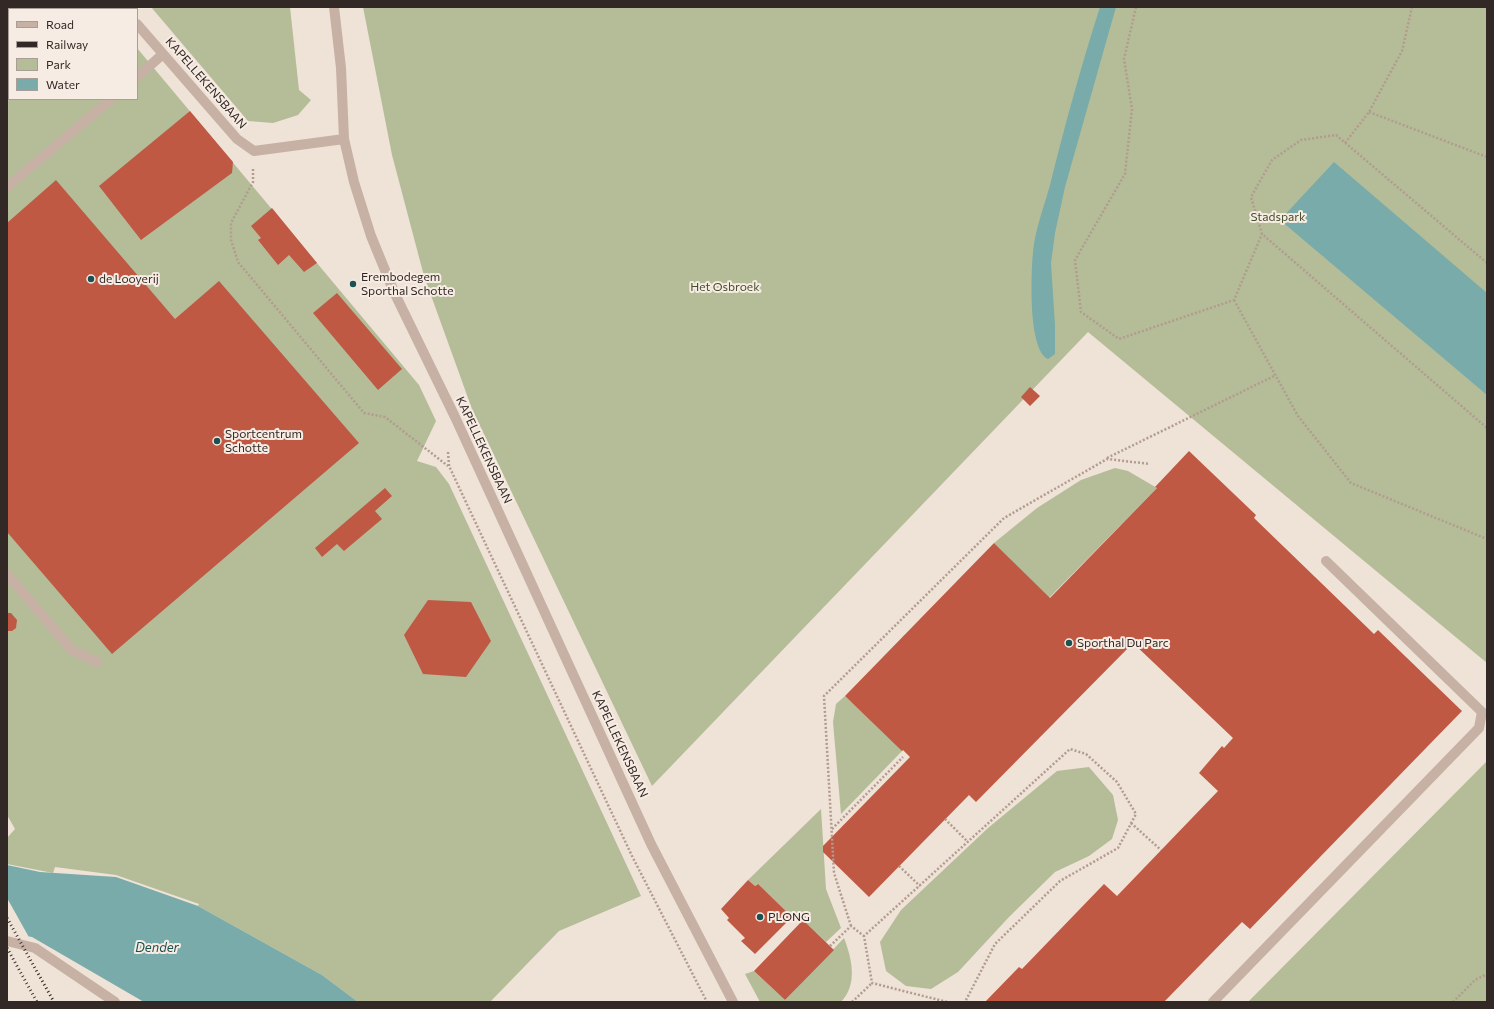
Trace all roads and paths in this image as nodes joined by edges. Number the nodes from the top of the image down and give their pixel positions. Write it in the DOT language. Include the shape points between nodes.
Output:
graph roads {
  1 [pos="334,7"];
  2 [pos="1136,7"];
  3 [pos="1412,7"];
  4 [pos="138,25"];
  5 [pos="163,54"];
  6 [pos="138,76"];
  7 [pos="110,100"];
  8 [pos="1369,112"];
  9 [pos="344,139"];
  10 [pos="1345,143"];
  11 [pos="254,151"];
  12 [pos="1487,157"];
  13 [pos="7,187"];
  14 [pos="1262,234"];
  15 [pos="1487,263"];
  16 [pos="1234,300"];
  17 [pos="1276,375"];
  18 [pos="454,417"];
  19 [pos="1487,428"];
  20 [pos="1107,458"];
  21 [pos="1150,464"];
  22 [pos="449,466"];
  23 [pos="1487,539"];
  24 [pos="1326,561"];
  25 [pos="7,574"];
  26 [pos="97,662"];
  27 [pos="903,757"];
  28 [pos="945,819"];
  29 [pos="1131,823"];
  30 [pos="832,829"];
  31 [pos="968,842"];
  32 [pos="1161,850"];
  33 [pos="899,866"];
  34 [pos="920,886"];
  35 [pos="851,926"];
  36 [pos="864,936"];
  37 [pos="7,941"];
  38 [pos="830,946"];
  39 [pos="1487,974"];
  40 [pos="872,983"];
  41 [pos="114,1002"];
  42 [pos="707,1002"];
  43 [pos="733,1002"];
  44 [pos="852,1002"];
  45 [pos="947,1002"];
  46 [pos="964,1002"];
  47 [pos="1213,1002"];
  48 [pos="1452,1002"];
  1 -- 9 [label="street, KAPELLEKENSBAAN" via="341,68"];
  2 -- 16 [label="path" via="1124,59 1132,109 1125,174 1075,260 1081,312 1119,340"];
  3 -- 8 [label="path" via="1402,51"];
  4 -- 5 [label="street, KAPELLEKENSBAAN"];
  5 -- 6 [label="street"];
  5 -- 11 [label="street, KAPELLEKENSBAAN" via="237,140"];
  7 -- 13 [label="street"];
  8 -- 10 [label="path"];
  8 -- 12 [label="path"];
  9 -- 11 [label="street"];
  9 -- 18 [label="street, KAPELLEKENSBAAN" via="371,236 394,292"];
  10 -- 14 [label="path" via="1336,135 1301,140 1272,160 1251,197"];
  10 -- 15 [label="path"];
  11 -- 22 [label="path" via="253,182 231,223 231,240 238,262 364,413 385,417"];
  14 -- 16 [label="path"];
  14 -- 19 [label="path"];
  16 -- 17 [label="path"];
  17 -- 20 [label="path"];
  17 -- 23 [label="path" via="1298,416 1351,483"];
  18 -- 22 [label="path" via="448,440"];
  18 -- 43 [label="street, KAPELLEKENSBAAN" via="651,844"];
  20 -- 21 [label="path"];
  20 -- 30 [label="path" via="1004,518 824,696"];
  22 -- 42 [label="path" via="632,856"];
  24 -- 47 [label="street" via="1482,712 1479,728"];
  25 -- 26 [label="street" via="72,650"];
  27 -- 30 [label="path"];
  28 -- 31 [label="path"];
  29 -- 31 [label="path" via="1136,814 1117,782 1086,754 1070,749"];
  29 -- 32 [label="path"];
  29 -- 46 [label="path" via="1118,848 1060,881 995,944"];
  30 -- 35 [label="path" via="834,873"];
  31 -- 34 [label="path"];
  33 -- 34 [label="path"];
  34 -- 36 [label="path"];
  35 -- 36 [label="path"];
  35 -- 38 [label="path"];
  36 -- 40 [label="path"];
  37 -- 41 [label="street" via="35,948"];
  39 -- 48 [label="path" via="1474,980"];
  40 -- 44 [label="path"];
  40 -- 45 [label="path"];
}
